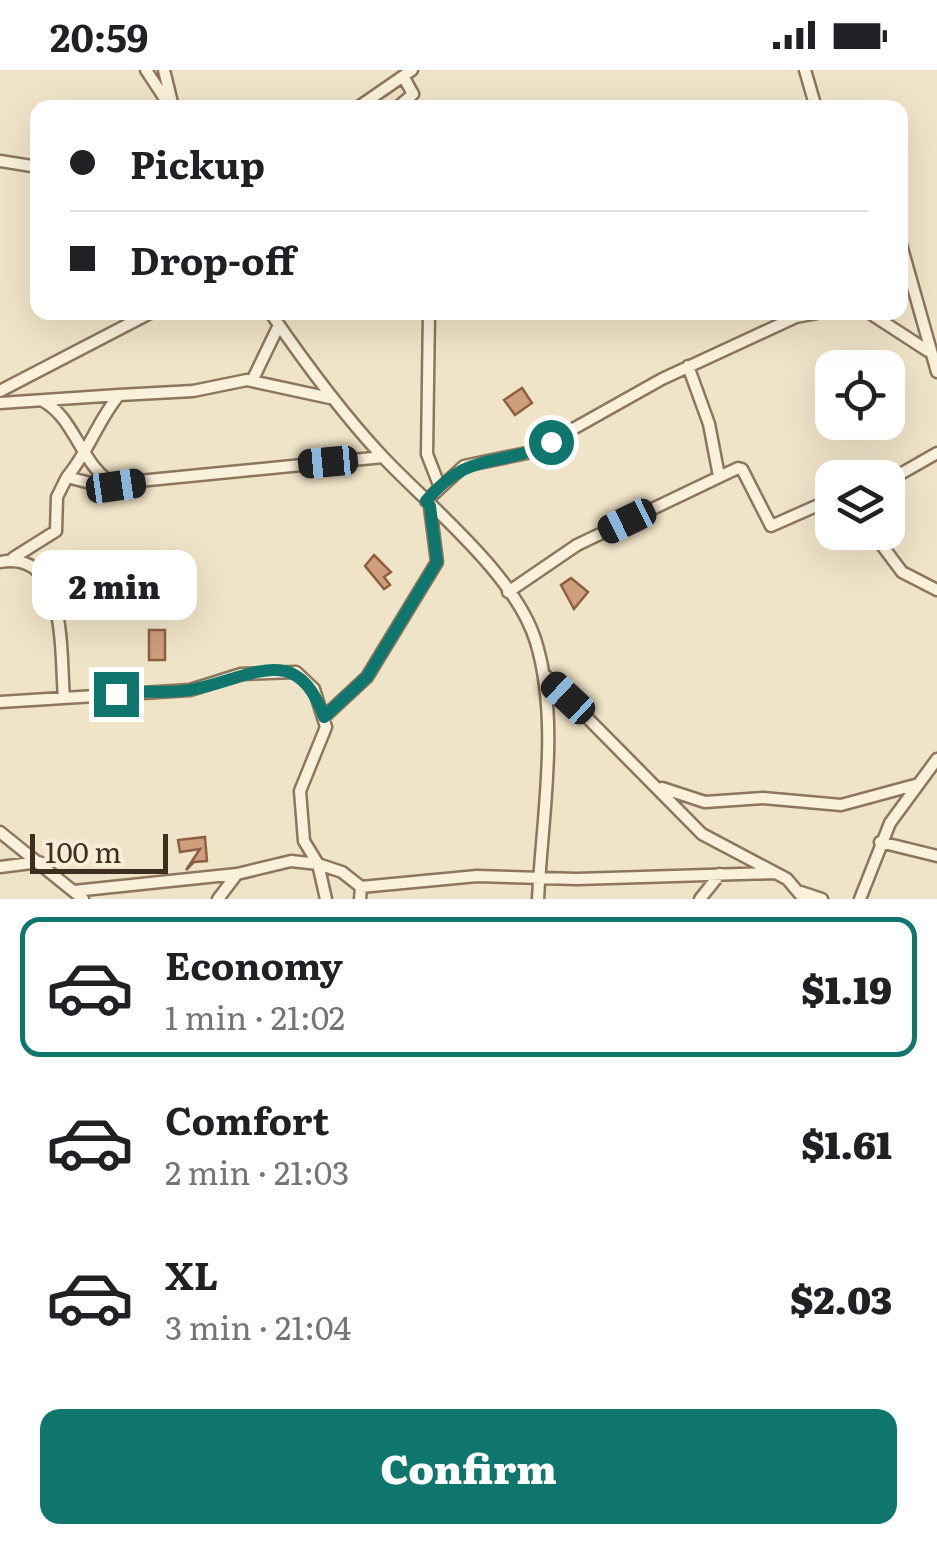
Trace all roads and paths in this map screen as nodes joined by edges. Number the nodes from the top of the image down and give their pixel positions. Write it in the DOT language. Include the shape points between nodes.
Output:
graph roads {
  1 [pos="146,70"];
  2 [pos="164,70"];
  3 [pos="805,70"];
  4 [pos="407,73"];
  5 [pos="167,100"];
  6 [pos="170,100"];
  7 [pos="368,100"];
  8 [pos="406,100"];
  9 [pos="814,100"];
  10 [pos="0,160"];
  11 [pos="30,166"];
  12 [pos="908,272"];
  13 [pos="137,320"];
  14 [pos="276,320"];
  15 [pos="428,320"];
  16 [pos="789,320"];
  17 [pos="880,320"];
  18 [pos="279,325"];
  19 [pos="929,352"];
  20 [pos="688,366"];
  21 [pos="937,372"];
  22 [pos="252,380"];
  23 [pos="0,391"];
  24 [pos="120,395"];
  25 [pos="331,398"];
  26 [pos="41,400"];
  27 [pos="0,403"];
  28 [pos="937,453"];
  29 [pos="84,457"];
  30 [pos="383,457"];
  31 [pos="905,471"];
  32 [pos="720,476"];
  33 [pos="67,477"];
  34 [pos="440,485"];
  35 [pos="116,486"];
  36 [pos="428,504"];
  37 [pos="815,506"];
  38 [pos="886,550"];
  39 [pos="4,561"];
  40 [pos="937,590"];
  41 [pos="508,592"];
  42 [pos="544,675"];
  43 [pos="64,698"];
  44 [pos="0,702"];
  45 [pos="324,717"];
  46 [pos="937,759"];
  47 [pos="915,785"];
  48 [pos="660,787"];
  49 [pos="0,832"];
  50 [pos="304,841"];
  51 [pos="880,842"];
  52 [pos="937,856"];
  53 [pos="291,861"];
  54 [pos="39,862"];
  55 [pos="318,864"];
  56 [pos="0,866"];
  57 [pos="775,873"];
  58 [pos="237,874"];
  59 [pos="720,874"];
  60 [pos="539,877"];
  61 [pos="361,893"];
  62 [pos="79,895"];
  63 [pos="803,896"];
  64 [pos="218,899"];
  65 [pos="326,899"];
  66 [pos="538,899"];
  67 [pos="700,899"];
  68 [pos="822,899"];
  69 [pos="859,899"];
  1 -- 5 [label="street"];
  2 -- 6 [label="street"];
  3 -- 9 [label="street"];
  4 -- 7 [label="street"];
  4 -- 8 [label="street" via="413,94"];
  10 -- 11 [label="street"];
  12 -- 19 [label="street"];
  13 -- 23 [label="street"];
  14 -- 18 [label="street"];
  15 -- 34 [label="street" via="426,454"];
  16 -- 20 [label="street"];
  17 -- 19 [label="street"];
  18 -- 22 [label="street"];
  18 -- 25 [label="street"];
  19 -- 21 [label="street"];
  20 -- 32 [label="street"];
  20 -- 34 [label="street" via="532,452 464,466"];
  22 -- 24 [label="street"];
  22 -- 25 [label="street"];
  24 -- 26 [label="street"];
  24 -- 29 [label="street"];
  25 -- 30 [label="street"];
  26 -- 27 [label="street"];
  26 -- 29 [label="street" via="60,414"];
  28 -- 31 [label="street"];
  29 -- 33 [label="street"];
  29 -- 35 [label="street"];
  30 -- 35 [label="street"];
  30 -- 36 [label="street"];
  32 -- 37 [label="street" via="742,469 771,526"];
  32 -- 41 [label="street" via="577,545"];
  33 -- 35 [label="street"];
  33 -- 39 [label="street" via="57,496 56,531"];
  34 -- 36 [label="street"];
  36 -- 41 [label="street"];
  36 -- 45 [label="street" via="437,562 367,677"];
  38 -- 40 [label="street" via="902,572"];
  39 -- 43 [label="street" via="36,567 52,594"];
  41 -- 42 [label="street" via="536,640"];
  42 -- 48 [label="street"];
  42 -- 60 [label="street"];
  43 -- 44 [label="street"];
  43 -- 45 [label="street" via="190,690 242,674 288,671 309,682"];
  45 -- 50 [label="street" via="324,736 300,791"];
  46 -- 47 [label="street"];
  47 -- 48 [label="street" via="842,805 763,798 705,802"];
  47 -- 51 [label="street"];
  48 -- 57 [label="street" via="702,834"];
  49 -- 54 [label="street"];
  50 -- 53 [label="street"];
  50 -- 55 [label="street"];
  51 -- 52 [label="street"];
  51 -- 69 [label="street"];
  53 -- 55 [label="street"];
  53 -- 58 [label="street"];
  54 -- 56 [label="street"];
  54 -- 62 [label="street"];
  55 -- 61 [label="street" via="342,872"];
  55 -- 65 [label="street"];
  57 -- 59 [label="street"];
  57 -- 63 [label="street"];
  58 -- 62 [label="street"];
  58 -- 64 [label="street"];
  59 -- 60 [label="street"];
  59 -- 67 [label="street"];
  60 -- 61 [label="street" via="477,876"];
  60 -- 66 [label="street"];
  63 -- 68 [label="street"];
}
